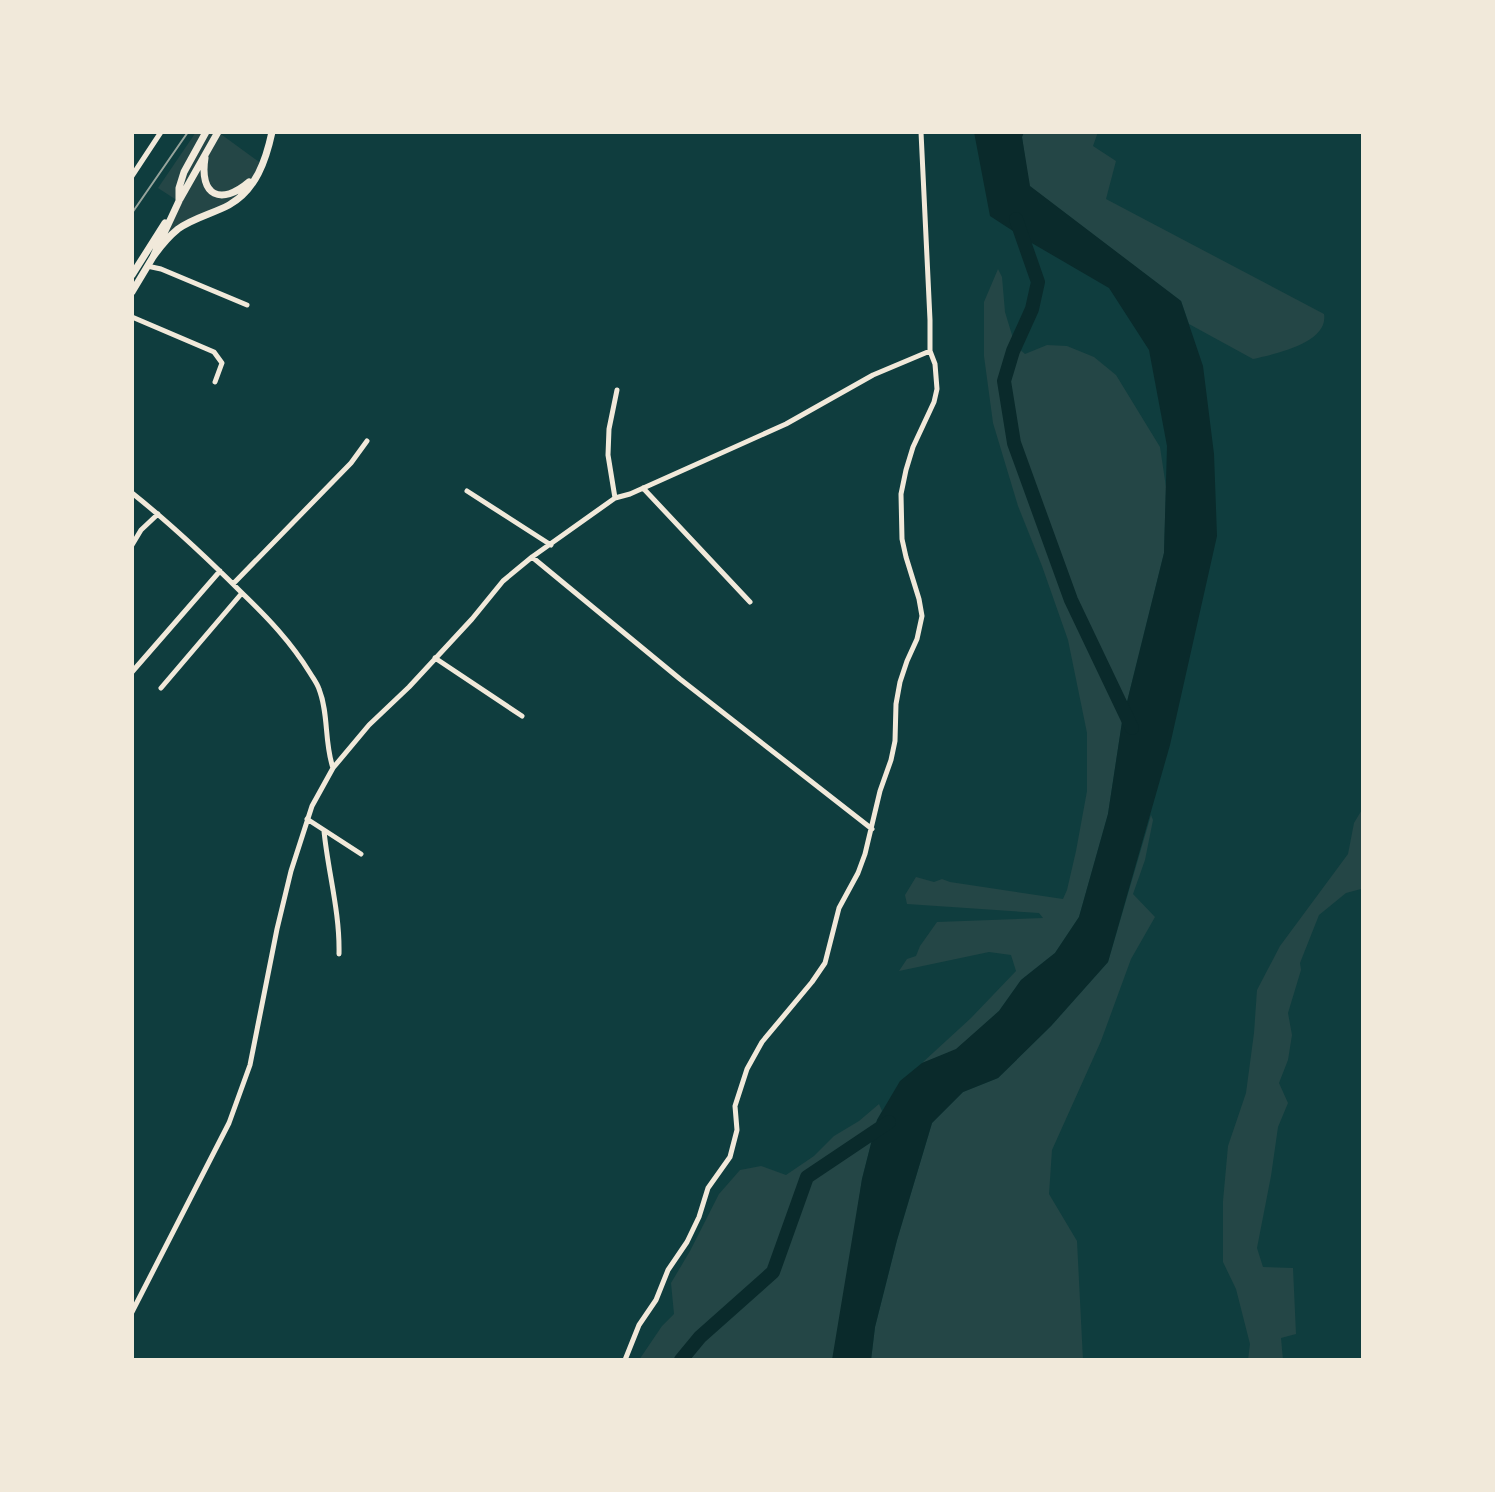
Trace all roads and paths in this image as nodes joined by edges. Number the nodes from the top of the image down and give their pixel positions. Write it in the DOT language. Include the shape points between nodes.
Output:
graph roads {
  1 [pos="161,132"];
  2 [pos="206,132"];
  3 [pos="218,132"];
  4 [pos="272,132"];
  5 [pos="921,132"];
  6 [pos="270,145"];
  7 [pos="205,153"];
  8 [pos="132,176"];
  9 [pos="179,201"];
  10 [pos="153,257"];
  11 [pos="143,265"];
  12 [pos="132,275"];
  13 [pos="132,292"];
  14 [pos="247,305"];
  15 [pos="132,317"];
  16 [pos="930,351"];
  17 [pos="215,382"];
  18 [pos="617,390"];
  19 [pos="367,441"];
  20 [pos="643,488"];
  21 [pos="467,491"];
  22 [pos="132,493"];
  23 [pos="615,498"];
  24 [pos="158,514"];
  25 [pos="132,545"];
  26 [pos="551,545"];
  27 [pos="532,557"];
  28 [pos="220,571"];
  29 [pos="233,584"];
  30 [pos="242,593"];
  31 [pos="750,602"];
  32 [pos="435,658"];
  33 [pos="132,672"];
  34 [pos="161,688"];
  35 [pos="522,716"];
  36 [pos="333,768"];
  37 [pos="307,819"];
  38 [pos="872,830"];
  39 [pos="324,831"];
  40 [pos="361,854"];
  41 [pos="339,954"];
  42 [pos="132,1312"];
  43 [pos="625,1360"];
  1 -- 8 [label="street"];
  2 -- 9 [label="main road" via="184,172"];
  3 -- 7 [label="main road"];
  4 -- 6 [label="main road"];
  5 -- 16 [label="street"];
  6 -- 7 [label="main road" via="247,184 222,196 209,191 204,181"];
  6 -- 10 [label="main road" via="259,175 236,200 181,227"];
  7 -- 9 [label="main road"];
  9 -- 10 [label="main road"];
  9 -- 11 [label="main road"];
  10 -- 11 [label="main road"];
  11 -- 12 [label="main road"];
  11 -- 13 [label="main road"];
  11 -- 14 [label="street"];
  15 -- 17 [label="street" via="214,352 222,363"];
  16 -- 20 [label="street"];
  16 -- 38 [label="street" via="937,389 901,494 902,539 922,616 900,682 895,741"];
  18 -- 23 [label="street" via="608,455"];
  19 -- 29 [label="street"];
  20 -- 23 [label="street"];
  20 -- 31 [label="street"];
  21 -- 26 [label="street"];
  22 -- 24 [label="street"];
  23 -- 26 [label="street"];
  24 -- 25 [label="street"];
  24 -- 28 [label="street"];
  26 -- 27 [label="street"];
  27 -- 32 [label="street" via="503,581"];
  27 -- 38 [label="street"];
  28 -- 29 [label="street"];
  28 -- 33 [label="street"];
  29 -- 30 [label="street"];
  30 -- 34 [label="street"];
  30 -- 36 [label="street" via="299,655 319,688"];
  32 -- 35 [label="street"];
  32 -- 36 [label="street"];
  36 -- 37 [label="street"];
  37 -- 39 [label="street"];
  37 -- 42 [label="street" via="277,929 250,1065 229,1123"];
  38 -- 43 [label="street" via="839,908 825,963 747,1069 735,1106 737,1130 730,1157 708,1188 687,1242"];
  39 -- 40 [label="street"];
  39 -- 41 [label="street"];
}
